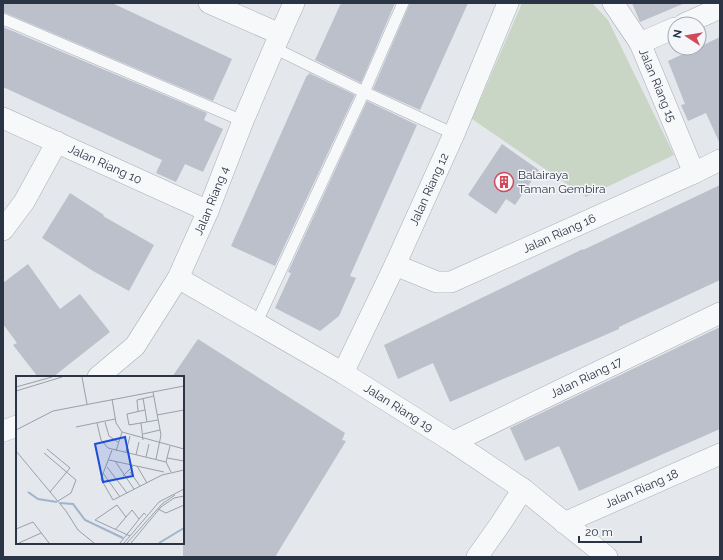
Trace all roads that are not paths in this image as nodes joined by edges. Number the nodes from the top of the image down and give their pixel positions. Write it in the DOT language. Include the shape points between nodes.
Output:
graph roads {
  1 [pos="209,3"];
  2 [pos="294,3"];
  3 [pos="403,3"];
  4 [pos="508,3"];
  5 [pos="612,3"];
  6 [pos="720,8"];
  7 [pos="702,16"];
  8 [pos="3,19"];
  9 [pos="667,31"];
  10 [pos="277,41"];
  11 [pos="640,43"];
  12 [pos="364,92"];
  13 [pos="3,118"];
  14 [pos="243,121"];
  15 [pos="454,134"];
  16 [pos="57,142"];
  17 [pos="720,160"];
  18 [pos="694,173"];
  19 [pos="208,211"];
  20 [pos="3,230"];
  21 [pos="395,266"];
  22 [pos="178,278"];
  23 [pos="720,313"];
  24 [pos="256,324"];
  25 [pos="343,373"];
  26 [pos="99,376"];
  27 [pos="16,426"];
  28 [pos="3,431"];
  29 [pos="453,442"];
  30 [pos="720,454"];
  31 [pos="523,489"];
  32 [pos="564,523"];
  33 [pos="477,557"];
  34 [pos="607,557"];
  1 -- 10 [label="street"];
  2 -- 10 [label="street, Jalan Riang 4"];
  3 -- 12 [label="lane"];
  4 -- 15 [label="street, Jalan Riang 12"];
  5 -- 11 [label="street, Jalan Riang 15"];
  6 -- 7 [label="street"];
  8 -- 14 [label="lane"];
  9 -- 11 [label="street"];
  10 -- 12 [label="lane"];
  10 -- 14 [label="street, Jalan Riang 4"];
  11 -- 18 [label="street, Jalan Riang 15"];
  12 -- 15 [label="lane"];
  12 -- 24 [label="lane"];
  13 -- 16 [label="street, Jalan Riang 10"];
  14 -- 19 [label="street, Jalan Riang 4"];
  15 -- 21 [label="street, Jalan Riang 12"];
  16 -- 19 [label="street, Jalan Riang 10"];
  16 -- 20 [label="street" via="24,202"];
  17 -- 18 [label="street, Jalan Riang 16"];
  18 -- 21 [label="street, Jalan Riang 16" via="451,282 437,282"];
  19 -- 22 [label="street, Jalan Riang 4"];
  21 -- 25 [label="street, Jalan Riang 12"];
  22 -- 24 [label="street, Jalan Riang 19"];
  22 -- 26 [label="street, Jalan Riang 4" via="135,346"];
  23 -- 29 [label="street, Jalan Riang 17"];
  24 -- 25 [label="street, Jalan Riang 19"];
  25 -- 29 [label="street, Jalan Riang 19"];
  27 -- 28 [label="street"];
  29 -- 31 [label="street, Jalan Riang 19"];
  30 -- 32 [label="street, Jalan Riang 18"];
  31 -- 32 [label="street, Jalan Riang 19"];
  31 -- 33 [label="street"];
  32 -- 34 [label="street, Jalan Riang 19"];
}
